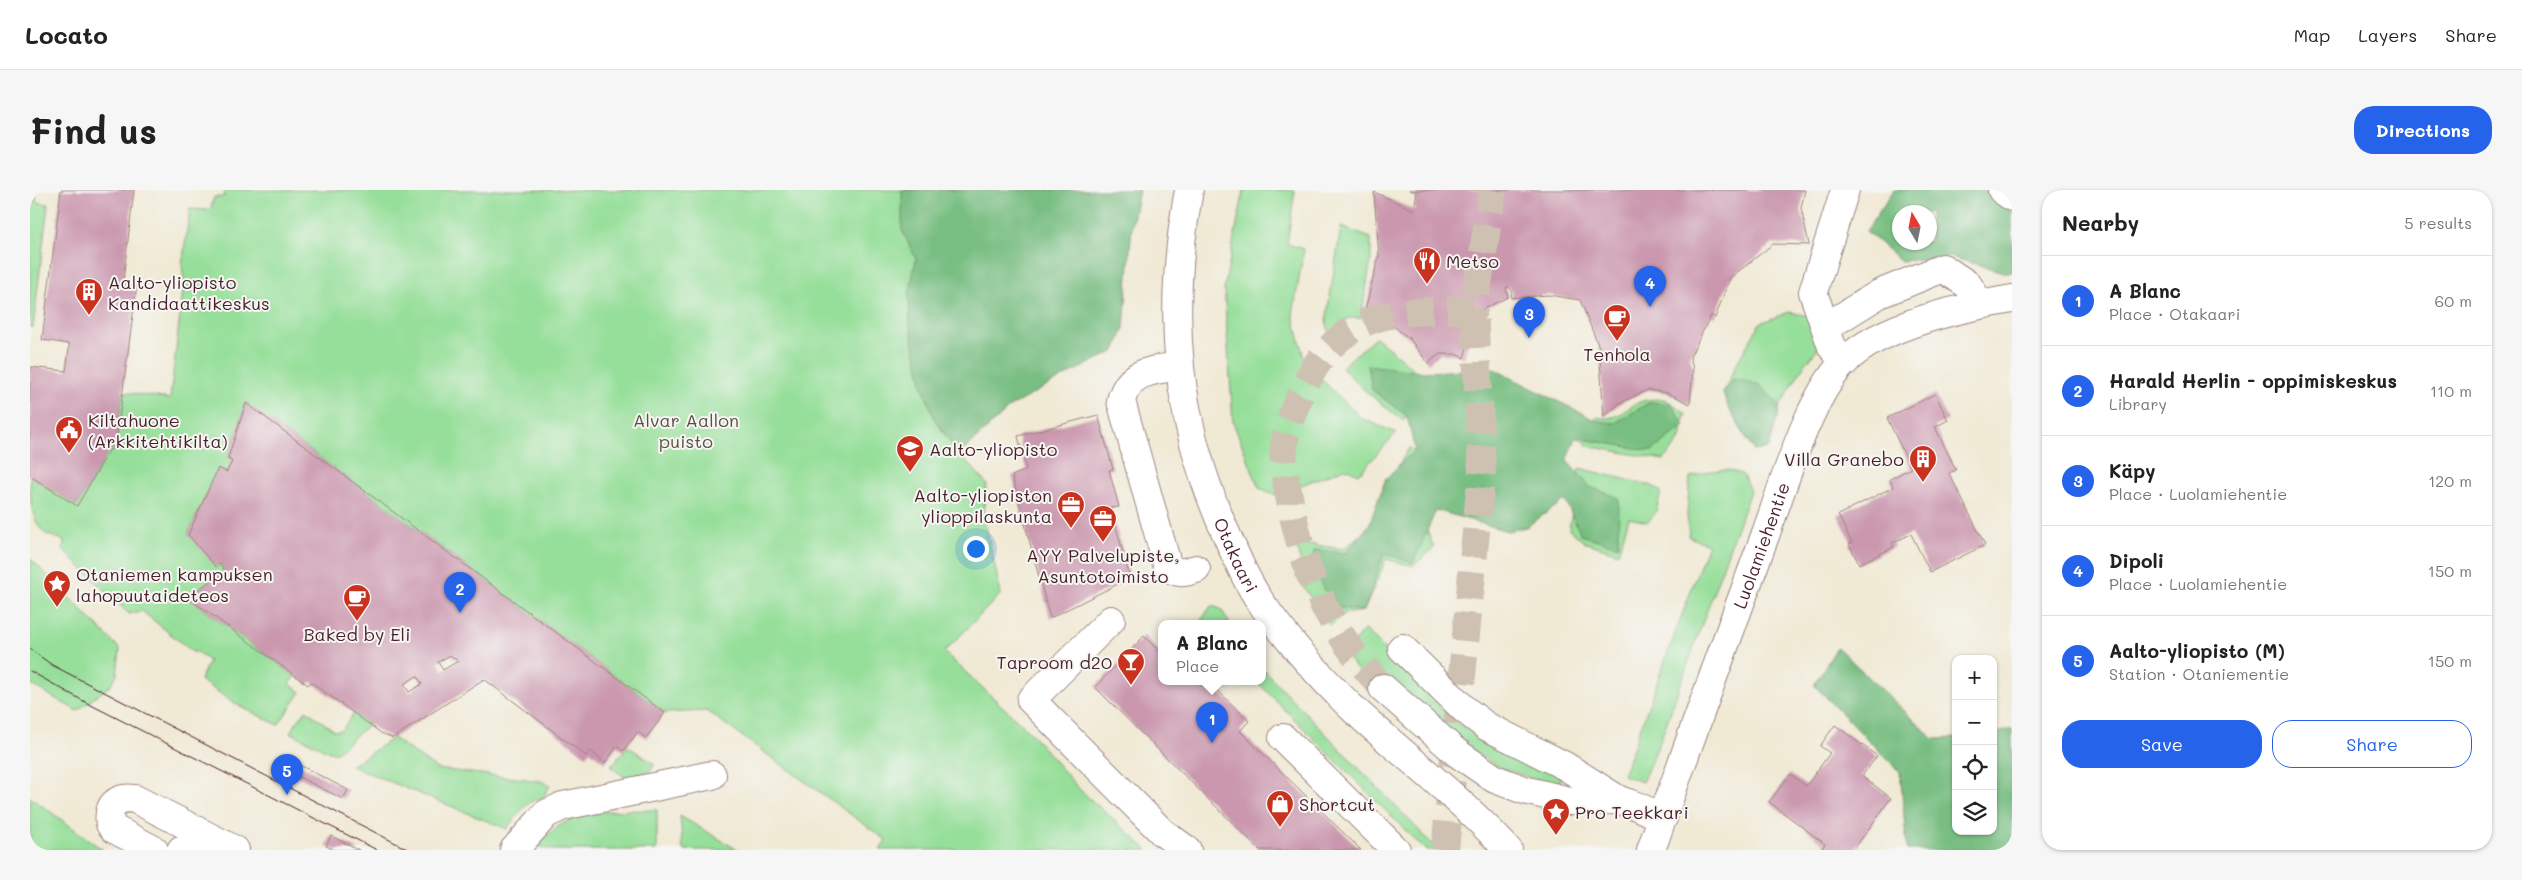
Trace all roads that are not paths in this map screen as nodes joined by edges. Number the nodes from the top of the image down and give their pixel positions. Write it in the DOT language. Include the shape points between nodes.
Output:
graph roads {
  1 [pos="1189,190"];
  2 [pos="1845,190"];
  3 [pos="2002,190"];
  4 [pos="2012,197"];
  5 [pos="2012,299"];
  6 [pos="1980,304"];
  7 [pos="1826,328"];
  8 [pos="1844,362"];
  9 [pos="1178,366"];
  10 [pos="1196,569"];
  11 [pos="1111,620"];
  12 [pos="1402,648"];
  13 [pos="1384,688"];
  14 [pos="1283,738"];
  15 [pos="712,775"];
  16 [pos="1619,800"];
  17 [pos="1663,818"];
  18 [pos="227,846"];
  19 [pos="154,850"];
  20 [pos="182,850"];
  21 [pos="514,850"];
  22 [pos="1187,850"];
  23 [pos="1396,850"];
  24 [pos="1508,850"];
  25 [pos="1651,850"];
  1 -- 9 [label="street, Otakaari" via="1176,287"];
  2 -- 7 [label="street" via="1813,292"];
  3 -- 4 [label="street"];
  5 -- 6 [label="street, Luolamiehentie"];
  6 -- 7 [label="street" via="1968,285 1943,268 1879,294"];
  6 -- 8 [label="street, Luolamiehentie" via="1922,319 1866,345"];
  7 -- 8 [label="street" via="1832,347"];
  8 -- 17 [label="street, Luolamiehentie" via="1823,389 1809,419"];
  9 -- 10 [label="street" via="1138,374 1128,385 1121,401 1166,564 1177,572"];
  9 -- 24 [label="street, Otakaari" via="1201,470 1222,526 1261,603 1284,634 1348,703"];
  11 -- 22 [label="street" via="1031,700 1162,832"];
  12 -- 16 [label="street" via="1464,709 1486,726 1565,766"];
  13 -- 16 [label="street" via="1457,753 1494,779 1570,801"];
  14 -- 23 [label="street"];
  15 -- 21 [label="street" via="563,806 546,814"];
  16 -- 17 [label="street"];
  17 -- 25 [label="street, Luolamiehentie"];
  18 -- 19 [label="street" via="135,799 125,797 116,800 110,808 110,824"];
  18 -- 20 [label="street"];
}
